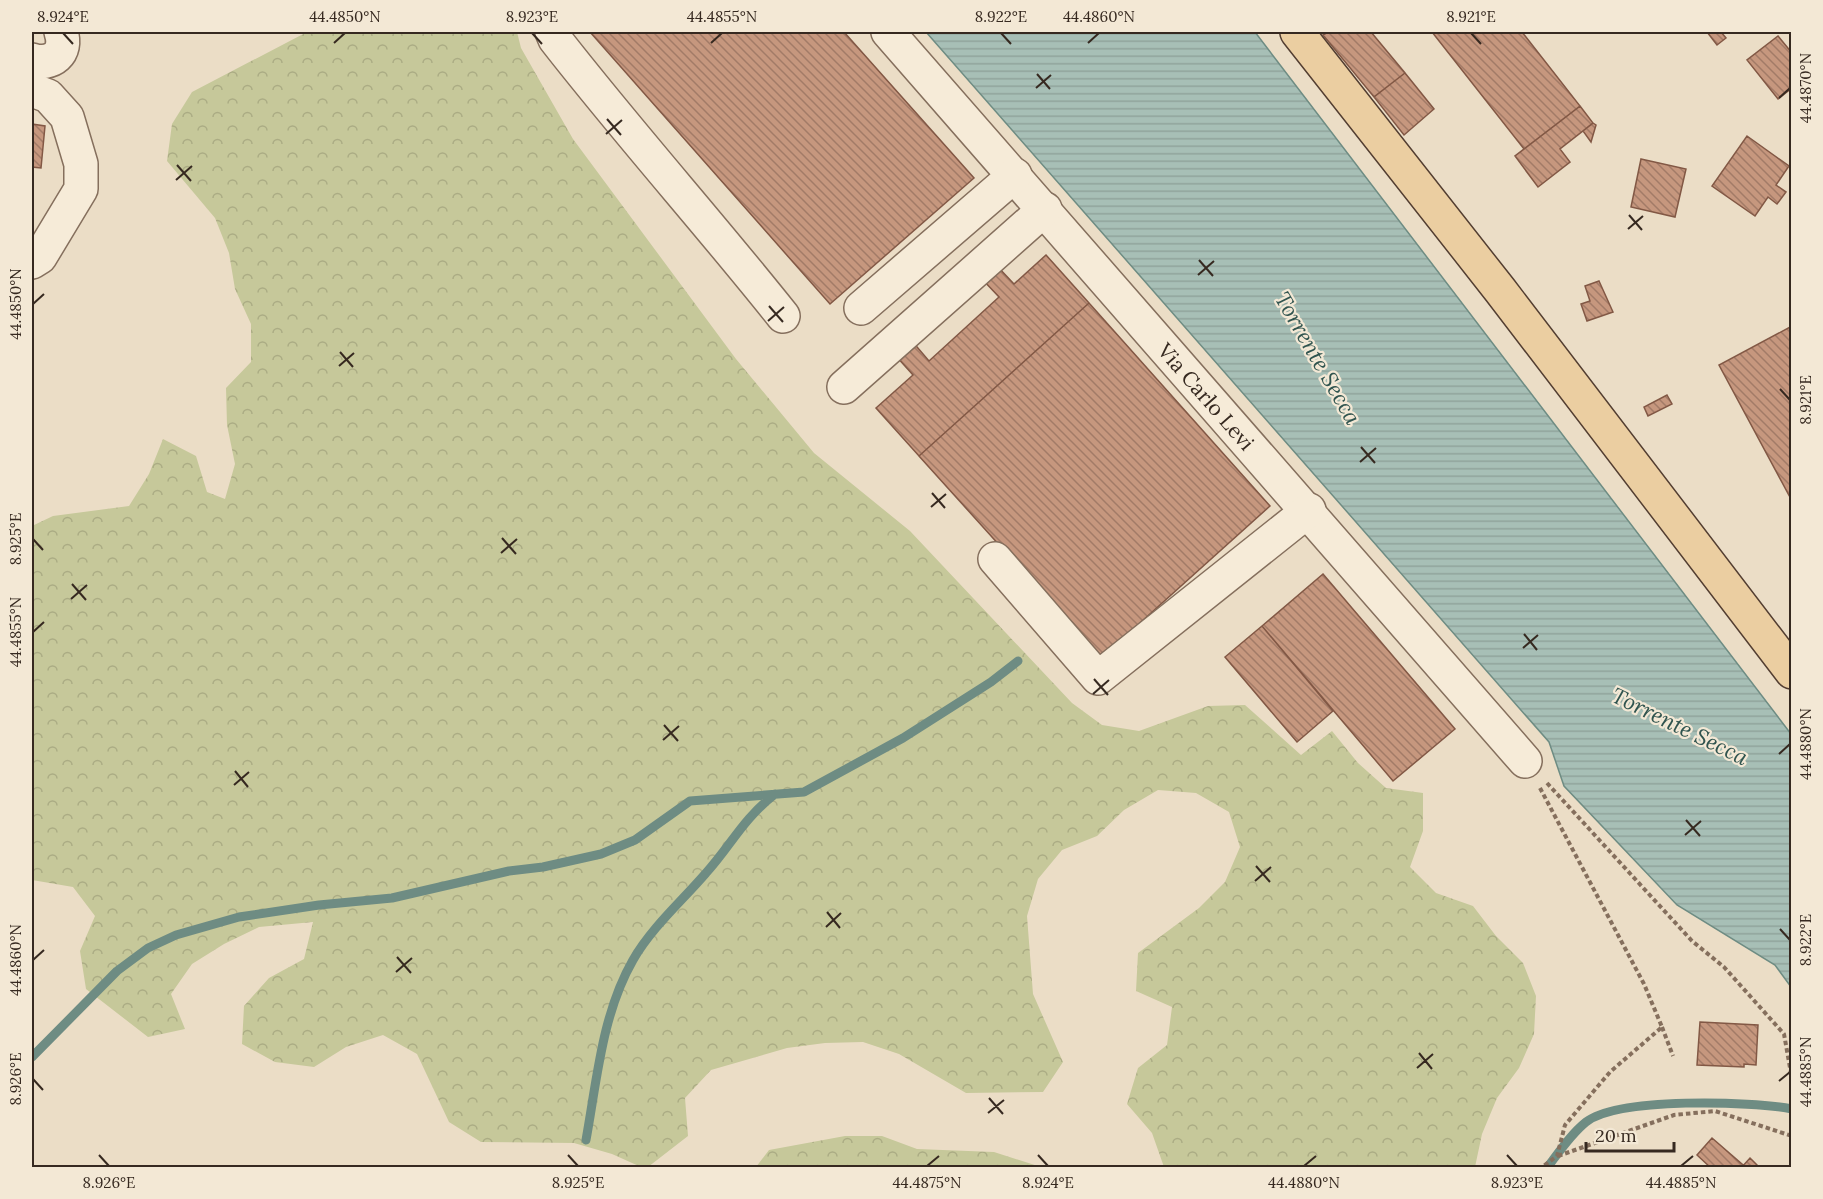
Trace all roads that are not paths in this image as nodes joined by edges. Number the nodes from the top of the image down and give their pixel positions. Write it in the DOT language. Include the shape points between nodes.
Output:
graph roads {
  1 [pos="61,32"];
  2 [pos="552,32"];
  3 [pos="888,32"];
  4 [pos="1297,32"];
  5 [pos="32,60"];
  6 [pos="32,90"];
  7 [pos="1015,175"];
  8 [pos="1045,209"];
  9 [pos="32,262"];
  10 [pos="861,308"];
  11 [pos="783,316"];
  12 [pos="844,387"];
  13 [pos="1309,510"];
  14 [pos="995,559"];
  15 [pos="1791,672"];
  16 [pos="1526,761"];
  1 -- 5 [label="street" via="63,43 55,59 47,63"];
  2 -- 11 [label="street" via="606,104"];
  3 -- 7 [label="street, Via Carlo Levi"];
  4 -- 15 [label="main road" via="1500,290"];
  6 -- 9 [label="street" via="48,96 67,117 76,140 81,172 81,189 75,201 40,257"];
  7 -- 8 [label="street, Via Carlo Levi"];
  7 -- 10 [label="street"];
  8 -- 12 [label="street"];
  8 -- 13 [label="street, Via Carlo Levi"];
  13 -- 14 [label="street" via="1098,678"];
  13 -- 16 [label="street, Via Carlo Levi"];
}
